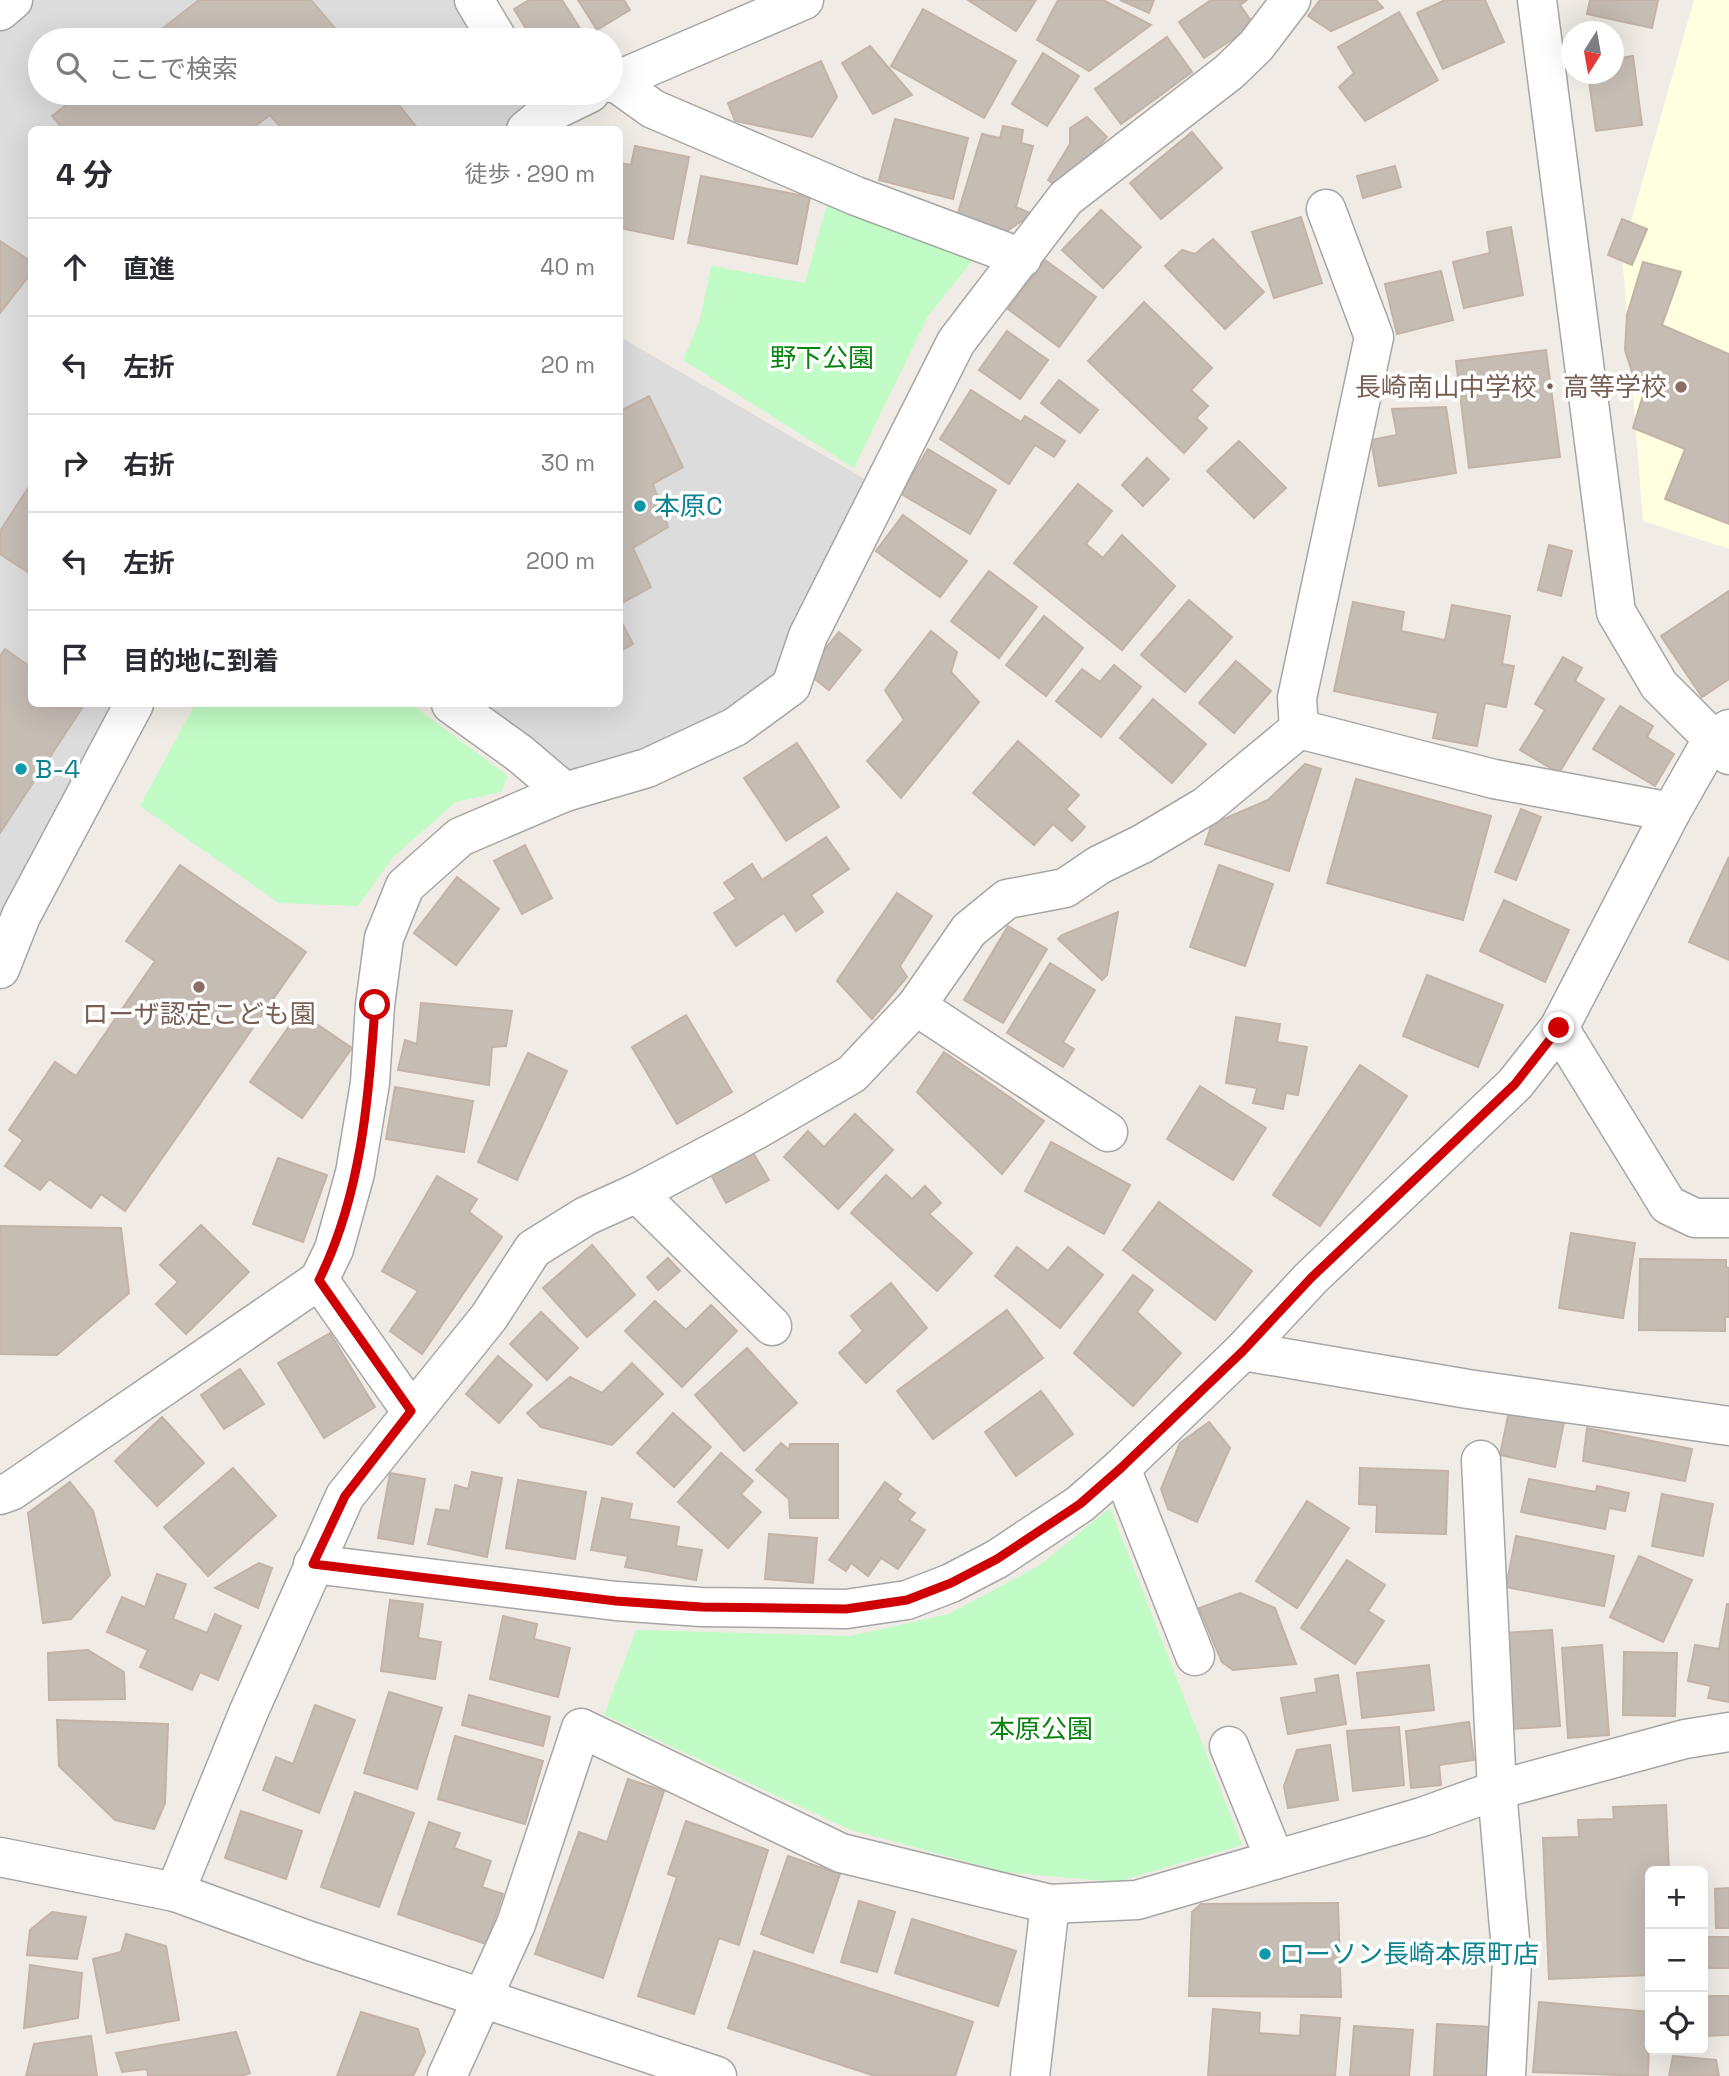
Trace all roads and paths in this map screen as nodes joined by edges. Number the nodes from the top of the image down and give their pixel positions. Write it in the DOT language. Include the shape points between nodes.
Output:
graph roads {
  1 [pos="13,0"];
  2 [pos="474,0"];
  3 [pos="804,0"];
  4 [pos="1291,0"];
  5 [pos="1537,0"];
  6 [pos="0,11"];
  7 [pos="491,28"];
  8 [pos="623,78"];
  9 [pos="623,95"];
  10 [pos="554,105"];
  11 [pos="533,113"];
  12 [pos="1326,209"];
  13 [pos="1021,258"];
  14 [pos="132,707"];
  15 [pos="455,707"];
  16 [pos="1299,729"];
  17 [pos="1724,741"];
  18 [pos="565,792"];
  19 [pos="1671,812"];
  20 [pos="0,969"];
  21 [pos="916,1006"];
  22 [pos="1559,1028"];
  23 [pos="1108,1132"];
  24 [pos="637,1193"];
  25 [pos="1729,1218"];
  26 [pos="319,1280"];
  27 [pos="772,1326"];
  28 [pos="1243,1351"];
  29 [pos="411,1411"];
  30 [pos="1729,1426"];
  31 [pos="1481,1460"];
  32 [pos="1121,1468"];
  33 [pos="0,1495"];
  34 [pos="313,1564"];
  35 [pos="1195,1656"];
  36 [pos="1729,1732"];
  37 [pos="1229,1746"];
  38 [pos="1497,1790"];
  39 [pos="0,1857"];
  40 [pos="1275,1860"];
  41 [pos="175,1892"];
  42 [pos="1050,1904"];
  43 [pos="485,1998"];
  44 [pos="447,2076"];
  45 [pos="717,2076"];
  46 [pos="1030,2076"];
  47 [pos="1506,2076"];
  1 -- 6 [label="street"];
  2 -- 7 [label="street"];
  3 -- 8 [label="street"];
  4 -- 13 [label="street" via="1229,72 1066,198"];
  5 -- 17 [label="street" via="1616,612 1659,685"];
  9 -- 13 [label="street" via="856,196"];
  10 -- 11 [label="street"];
  12 -- 16 [label="street" via="1374,337 1297,698"];
  13 -- 18 [label="street" via="956,342 808,636 791,686 735,727 685,751 647,768"];
  14 -- 20 [label="street" via="21,916"];
  15 -- 18 [label="street"];
  16 -- 19 [label="street" via="1494,779"];
  16 -- 21 [label="street" via="1206,806 1142,844 1065,888 1007,899 969,930"];
  17 -- 19 [label="street"];
  18 -- 26 [label="street" via="460,837 405,886 384,939 370,1083 355,1173 334,1249"];
  19 -- 22 [label="street"];
  21 -- 23 [label="street"];
  21 -- 24 [label="street" via="852,1074"];
  22 -- 25 [label="street" via="1668,1205 1695,1218"];
  22 -- 28 [label="street" via="1515,1084 1311,1278"];
  24 -- 27 [label="street"];
  24 -- 29 [label="street" via="586,1216 533,1250 489,1317"];
  26 -- 29 [label="street"];
  26 -- 33 [label="street"];
  28 -- 30 [label="street"];
  28 -- 32 [label="street"];
  29 -- 34 [label="street" via="345,1496"];
  31 -- 38 [label="street"];
  32 -- 34 [label="street" via="1080,1504 962,1577 907,1600 846,1609 616,1601"];
  32 -- 35 [label="street"];
  34 -- 41 [label="street"];
  36 -- 38 [label="street" via="1685,1739"];
  37 -- 40 [label="street"];
  38 -- 40 [label="street"];
  38 -- 47 [label="street" via="1512,1962"];
  39 -- 41 [label="street"];
  40 -- 42 [label="street" via="1137,1900"];
  41 -- 43 [label="street"];
  42 -- 43 [label="street" via="841,1853 580,1728 516,1924"];
  42 -- 46 [label="street"];
  43 -- 44 [label="street"];
  43 -- 45 [label="street"];
}
